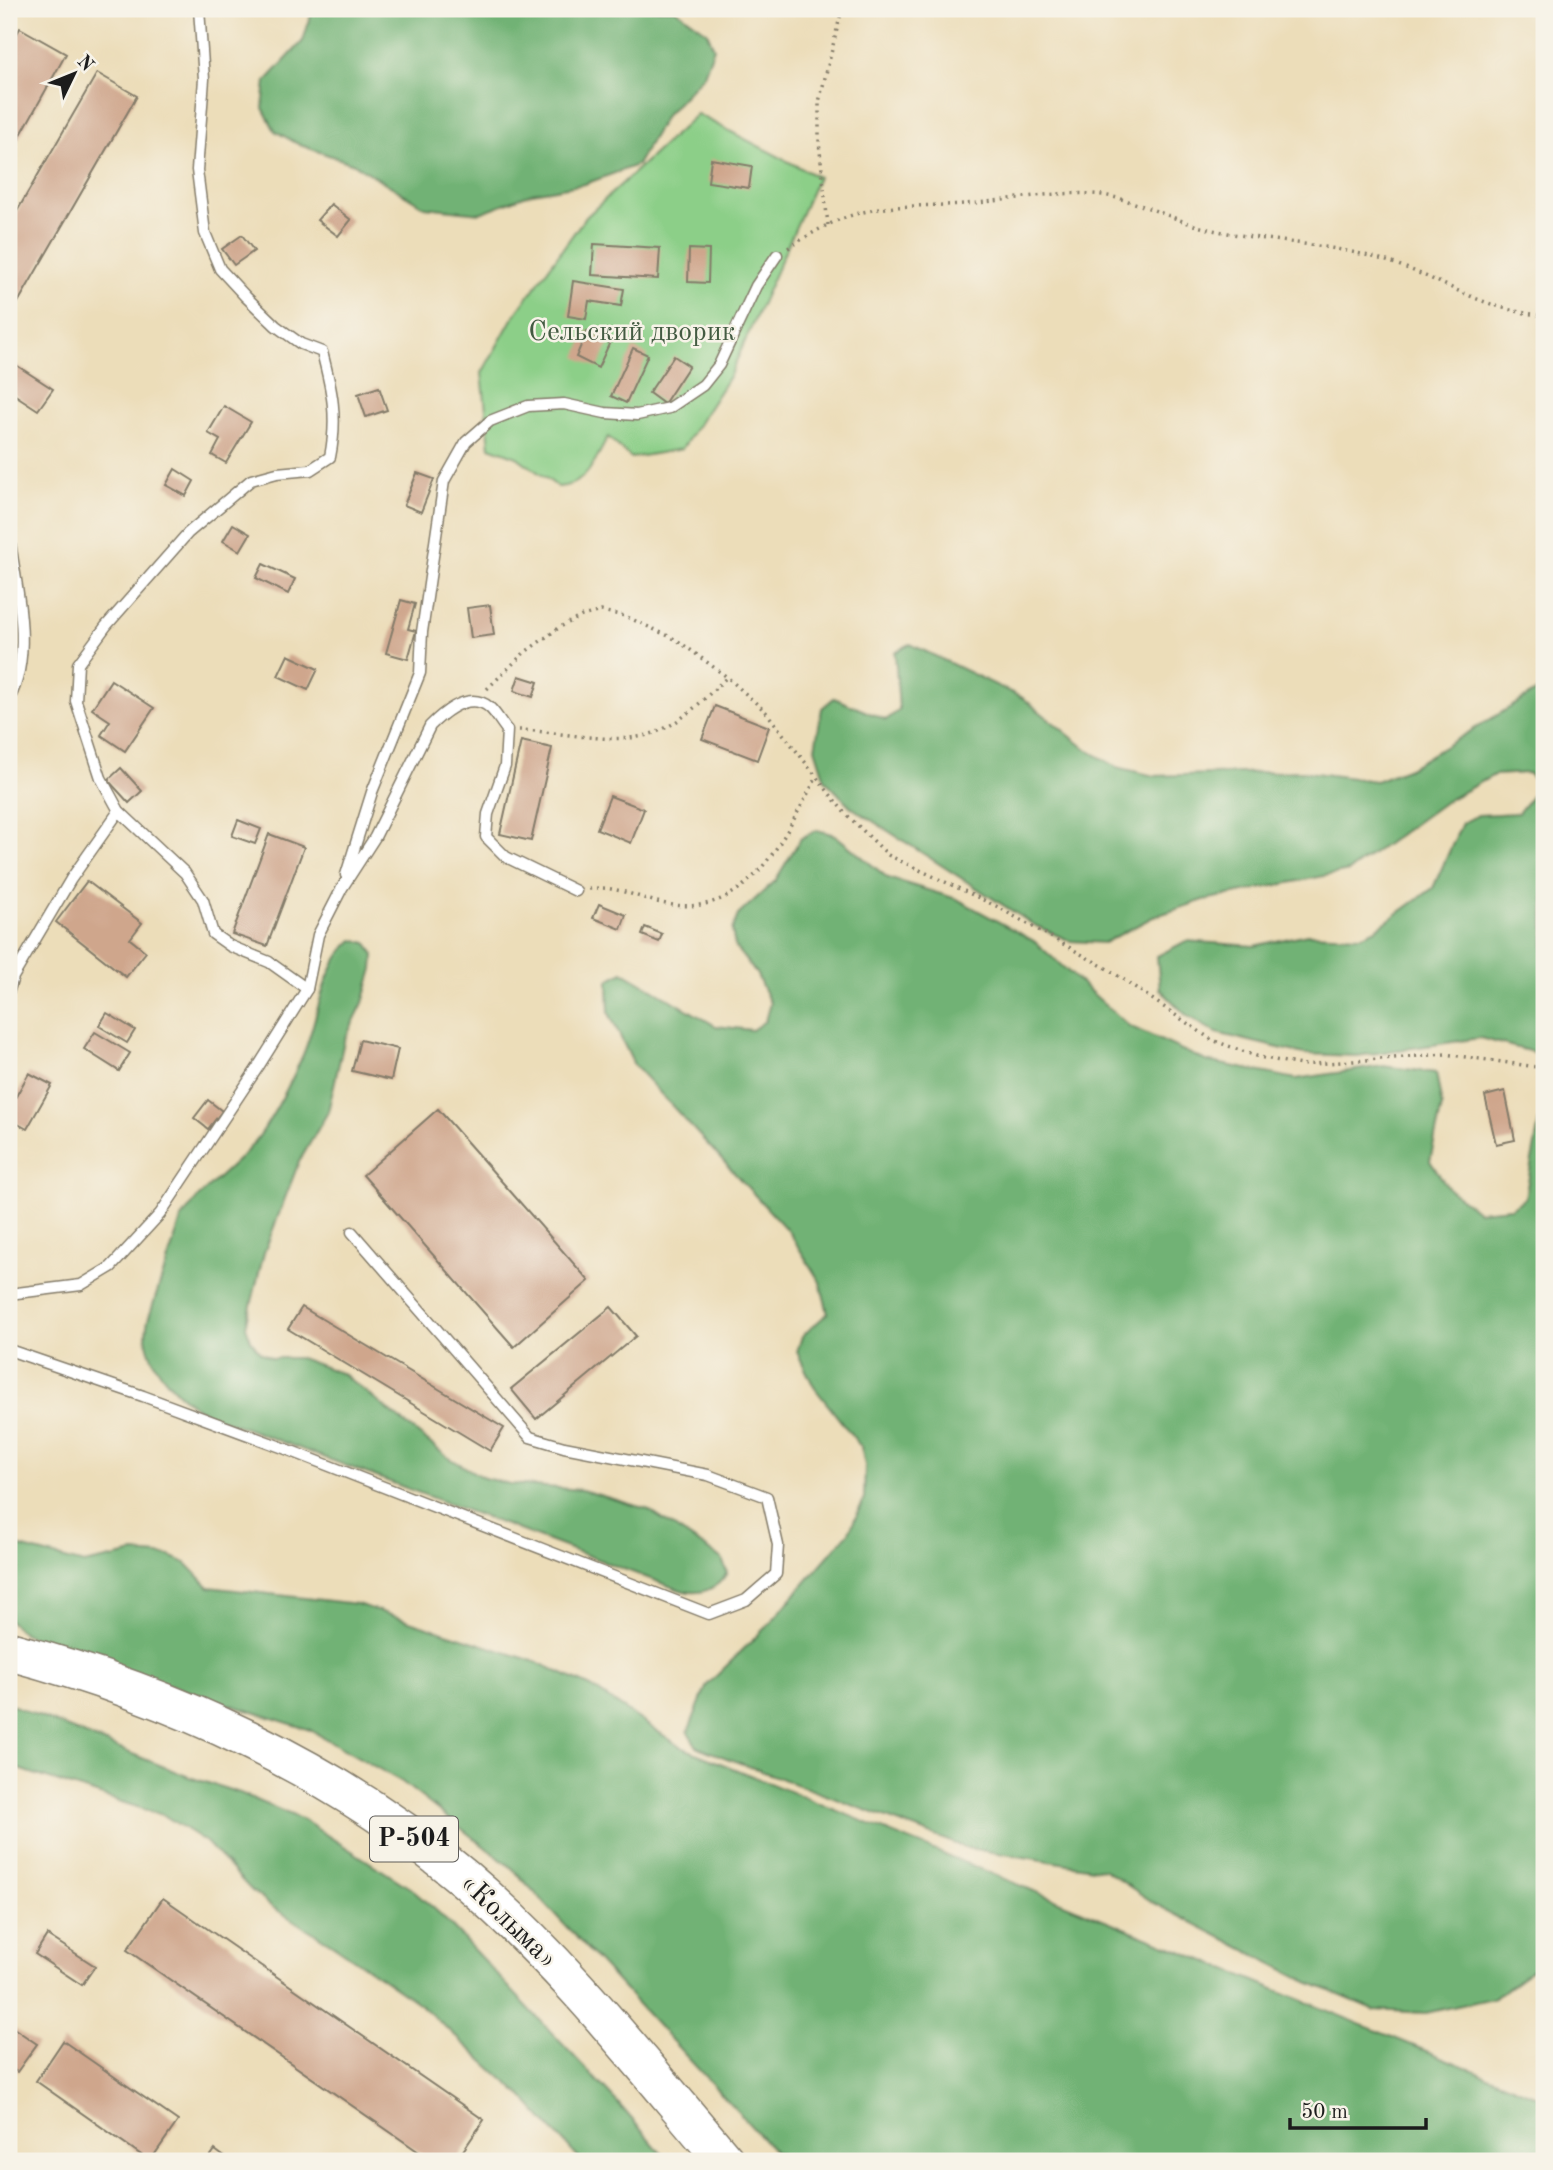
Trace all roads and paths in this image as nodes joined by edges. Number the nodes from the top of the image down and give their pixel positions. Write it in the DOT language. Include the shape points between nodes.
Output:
graph roads {
  1 [pos="199,9"];
  2 [pos="842,9"];
  3 [pos="828,225"];
  4 [pos="777,255"];
  5 [pos="1544,315"];
  6 [pos="9,536"];
  7 [pos="727,677"];
  8 [pos="9,699"];
  9 [pos="476,700"];
  10 [pos="507,730"];
  11 [pos="817,777"];
  12 [pos="119,811"];
  13 [pos="342,888"];
  14 [pos="576,891"];
  15 [pos="307,989"];
  16 [pos="9,990"];
  17 [pos="1544,1068"];
  18 [pos="352,1232"];
  19 [pos="9,1294"];
  20 [pos="9,1350"];
  21 [pos="9,1651"];
  22 [pos="725,2161"];
  1 -- 12 [label="lane" via="204,79 197,170 205,233 220,270 246,297 276,326 322,352 334,399 335,432 330,457 310,470 251,480 188,533 78,664 76,701 101,778"];
  2 -- 3 [label="path" via="819,102"];
  3 -- 4 [label="path"];
  3 -- 5 [label="path" via="887,207 1039,195 1115,197 1210,230 1381,259 1485,303"];
  4 -- 13 [label="lane" via="756,286 719,365 703,385 669,408 637,415 564,404 528,405 490,421 466,442 444,481 420,673 372,792"];
  6 -- 8 [label="lane" via="22,624 18,682"];
  7 -- 9 [label="path" via="677,640 625,616 601,611 560,627 524,653"];
  7 -- 10 [label="path" via="690,712 658,732 632,738"];
  7 -- 11 [label="path" via="766,712"];
  9 -- 10 [label="lane" via="490,708"];
  9 -- 13 [label="lane" via="463,702 430,726 375,837"];
  10 -- 14 [label="lane" via="505,766 488,814 486,837 506,857"];
  11 -- 14 [label="path" via="775,853 746,886 720,901 698,906 666,904 602,887"];
  11 -- 17 [label="path" via="844,812 888,855 996,906 1111,971 1212,1040 1301,1065 1445,1054"];
  12 -- 15 [label="lane" via="185,873 203,900 213,934 269,962"];
  12 -- 16 [label="lane" via="71,878 12,977"];
  13 -- 15 [label="lane" via="318,934"];
  15 -- 19 [label="lane" via="160,1214 111,1267 81,1285"];
  18 -- 20 [label="lane" via="530,1437 708,1475 767,1497 778,1545 776,1574 746,1600 709,1614 268,1443"];
  21 -- 22 [label="highway, «Колыма» / Р-504" via="89,1674 220,1726 384,1818 464,1878 531,1940"];
}
